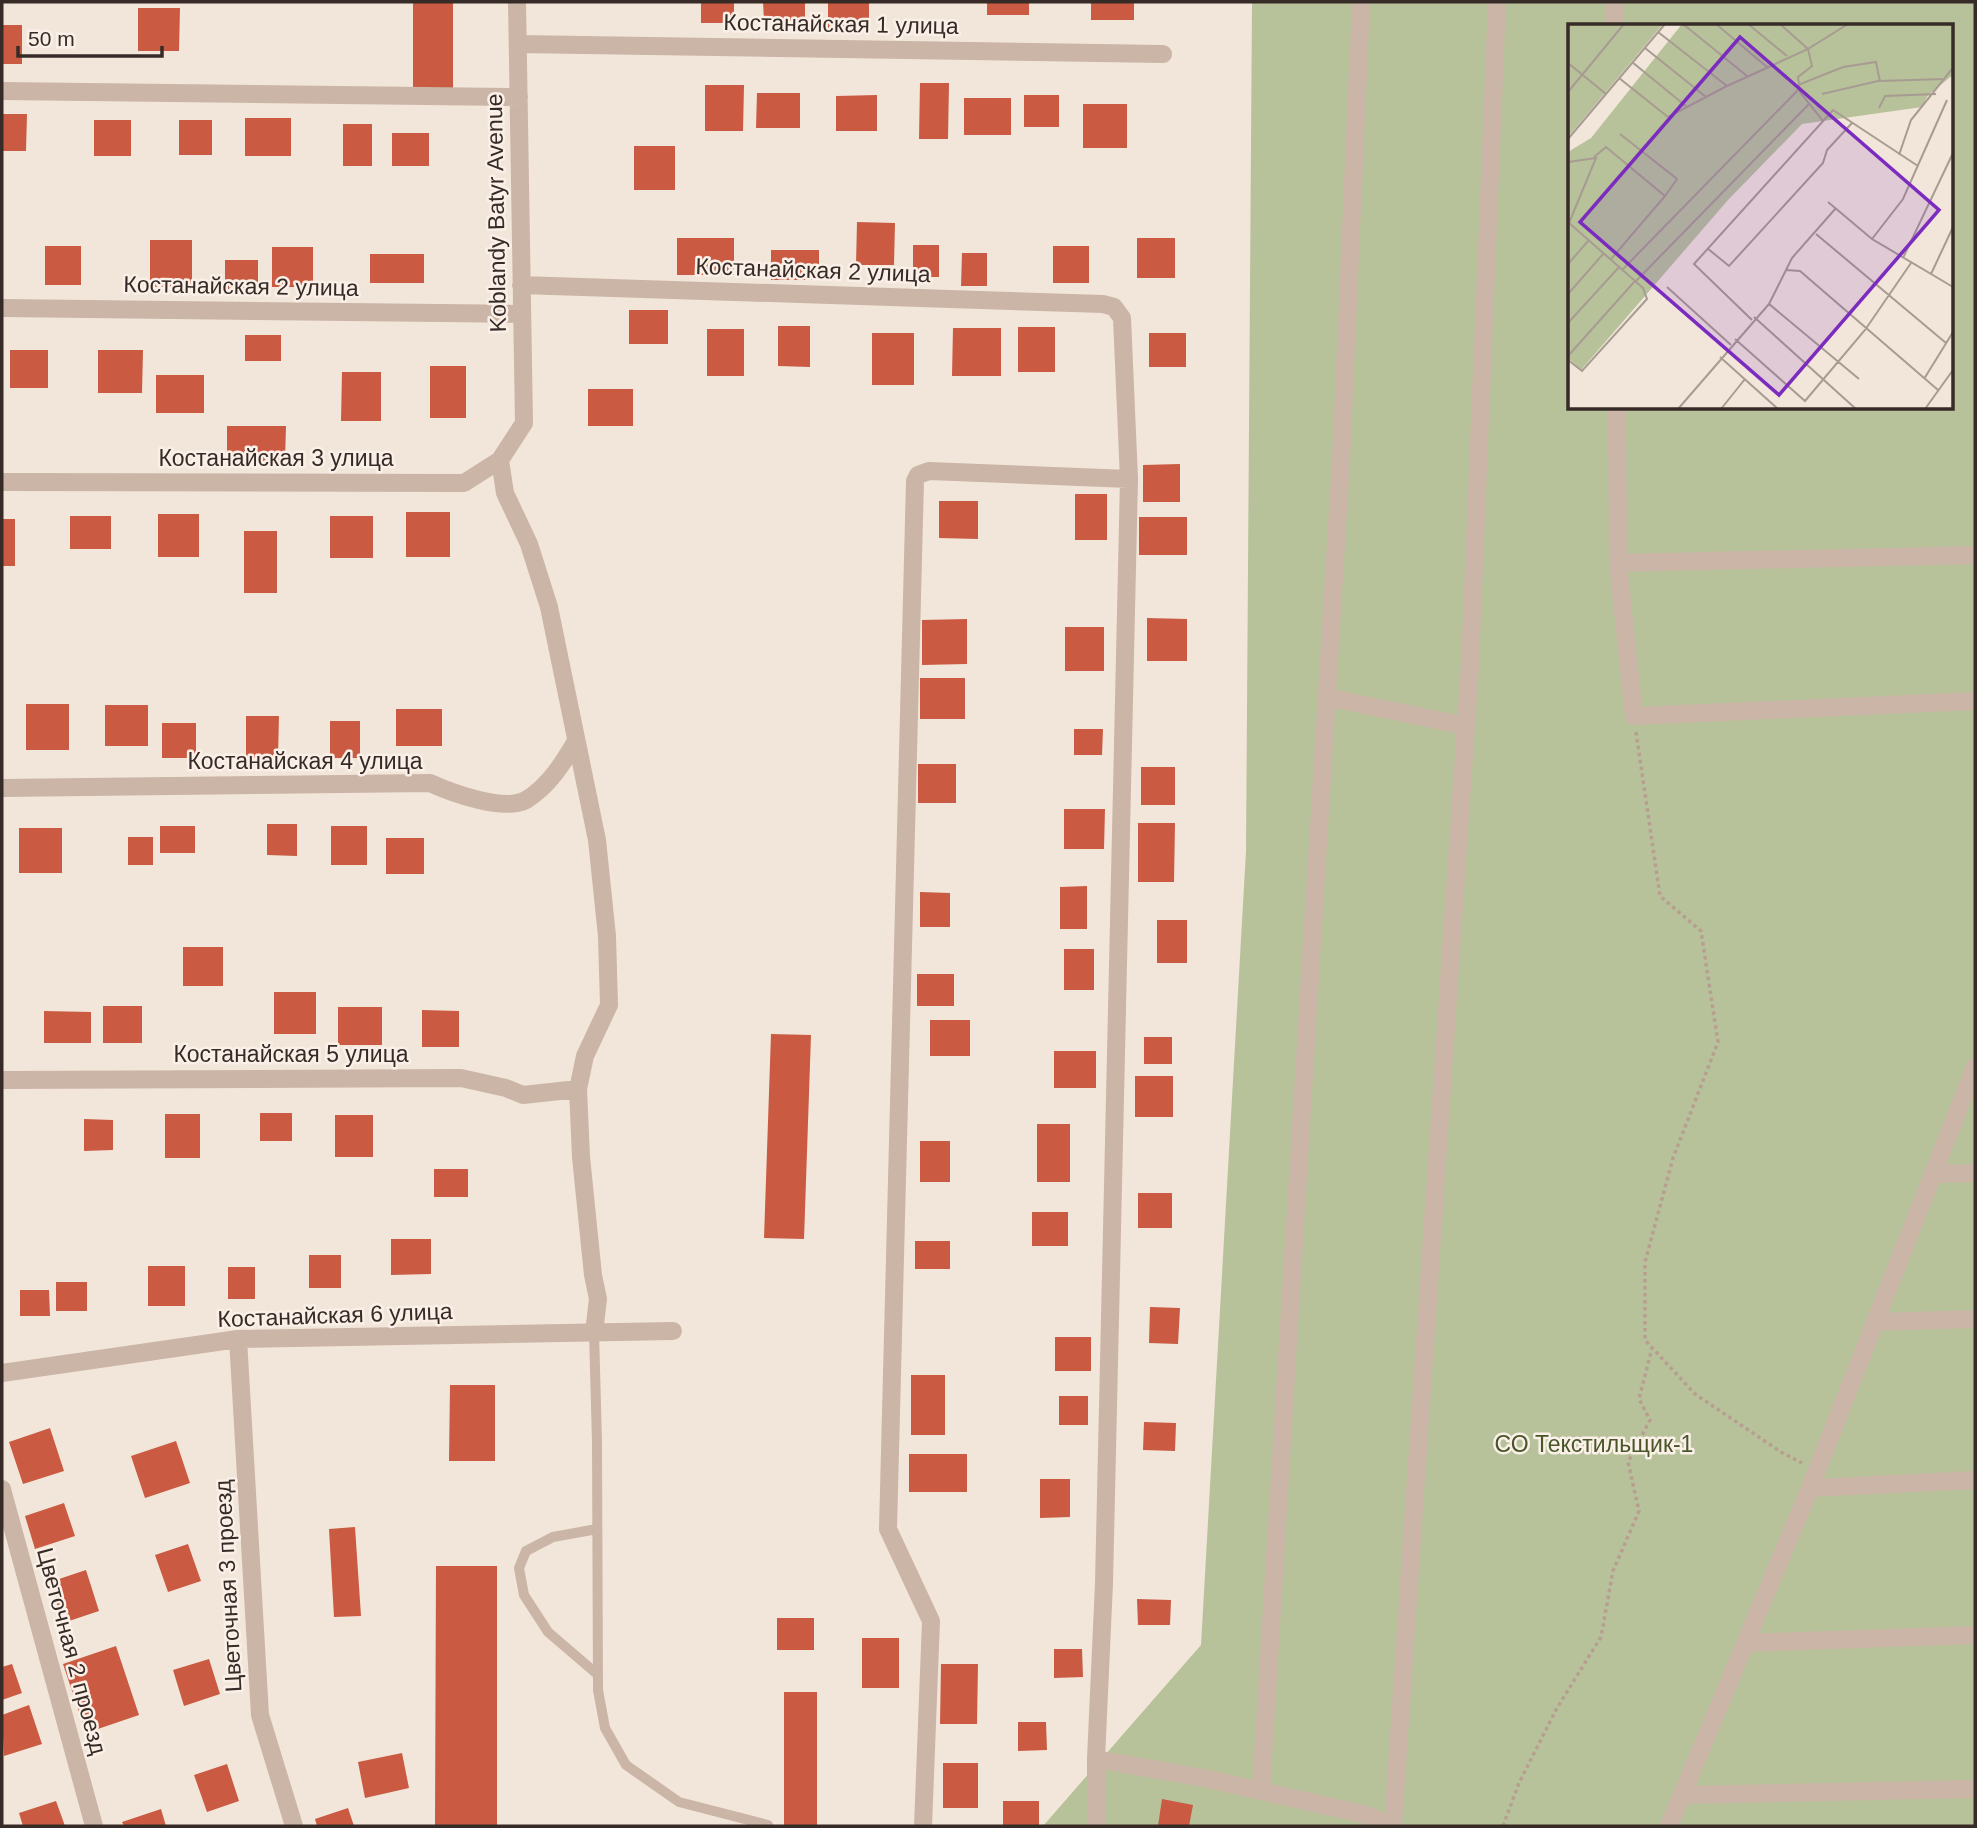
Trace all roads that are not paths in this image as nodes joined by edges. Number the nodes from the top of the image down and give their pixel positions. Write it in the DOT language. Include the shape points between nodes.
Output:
graph roads {
  1 [pos="517,2"];
  2 [pos="1361,2"];
  3 [pos="1497,2"];
  4 [pos="1615,2"];
  5 [pos="1615,24"];
  6 [pos="518,44"];
  7 [pos="1163,54"];
  8 [pos="2,91"];
  9 [pos="519,97"];
  10 [pos="522,285"];
  11 [pos="2,308"];
  12 [pos="522,314"];
  13 [pos="1617,410"];
  14 [pos="524,423"];
  15 [pos="500,460"];
  16 [pos="1129,479"];
  17 [pos="2,482"];
  18 [pos="1975,555"];
  19 [pos="1618,563"];
  20 [pos="1326,697"];
  21 [pos="1975,701"];
  22 [pos="1466,726"];
  23 [pos="576,741"];
  24 [pos="2,788"];
  25 [pos="1975,1067"];
  26 [pos="2,1080"];
  27 [pos="578,1089"];
  28 [pos="1975,1173"];
  29 [pos="1933,1174"];
  30 [pos="1975,1319"];
  31 [pos="1875,1322"];
  32 [pos="673,1331"];
  33 [pos="594,1332"];
  34 [pos="238,1339"];
  35 [pos="2,1373"];
  36 [pos="1814,1479"];
  37 [pos="1975,1480"];
  38 [pos="2,1489"];
  39 [pos="597,1529"];
  40 [pos="1975,1635"];
  41 [pos="1745,1643"];
  42 [pos="597,1674"];
  43 [pos="1096,1759"];
  44 [pos="1975,1789"];
  45 [pos="1261,1791"];
  46 [pos="1682,1795"];
  47 [pos="768,1825"];
  48 [pos="94,1826"];
  49 [pos="294,1826"];
  50 [pos="923,1826"];
  51 [pos="1096,1826"];
  52 [pos="1392,1826"];
  53 [pos="1669,1826"];
  1 -- 6 [label="street, Koblandy Batyr Avenue"];
  2 -- 20 [label="street"];
  3 -- 22 [label="street"];
  4 -- 5 [label="street"];
  6 -- 7 [label="street, Костанайская 1 улица"];
  6 -- 9 [label="street, Koblandy Batyr Avenue"];
  8 -- 9 [label="street"];
  9 -- 10 [label="street, Koblandy Batyr Avenue"];
  10 -- 12 [label="street, Koblandy Batyr Avenue"];
  10 -- 16 [label="street, Костанайская 2 улица" via="1114,307 1122,318"];
  11 -- 12 [label="street, Костанайская 2 улица"];
  12 -- 14 [label="street, Koblandy Batyr Avenue"];
  13 -- 19 [label="street"];
  14 -- 15 [label="street, Костанайская 3 улица"];
  15 -- 17 [label="street, Костанайская 3 улица" via="464,483"];
  15 -- 23 [label="street" via="505,493 529,544 549,607"];
  16 -- 43 [label="street"];
  16 -- 50 [label="street" via="929,471 915,481 888,1529 931,1621"];
  18 -- 19 [label="street"];
  19 -- 21 [label="street" via="1634,716"];
  20 -- 22 [label="street"];
  20 -- 45 [label="street"];
  22 -- 52 [label="street"];
  23 -- 24 [label="street, Костанайская 4 улица" via="546,784 524,802 492,803 430,783"];
  23 -- 27 [label="street" via="597,841 609,1005 585,1056"];
  25 -- 29 [label="street"];
  26 -- 27 [label="street, Костанайская 5 улица" via="461,1078 523,1095"];
  27 -- 33 [label="street" via="598,1299"];
  28 -- 29 [label="street"];
  29 -- 31 [label="street"];
  30 -- 31 [label="street"];
  31 -- 36 [label="street"];
  32 -- 33 [label="street, Костанайская 6 улица"];
  33 -- 34 [label="street, Костанайская 6 улица"];
  33 -- 39 [label="lane"];
  34 -- 35 [label="street, Костанайская 6 улица"];
  34 -- 49 [label="street, Цветочная 3 проезд" via="260,1715"];
  36 -- 37 [label="street"];
  36 -- 41 [label="street"];
  38 -- 48 [label="street, Цветочная 2 проезд"];
  39 -- 42 [label="lane"];
  39 -- 42 [label="lane" via="553,1537 526,1551 519,1568 524,1595 548,1632"];
  40 -- 41 [label="street"];
  41 -- 46 [label="street"];
  42 -- 47 [label="lane" via="606,1728 626,1765 679,1802"];
  43 -- 45 [label="street"];
  43 -- 51 [label="street"];
  44 -- 46 [label="street"];
  45 -- 52 [label="street" via="1367,1815"];
  46 -- 53 [label="street"];
}
